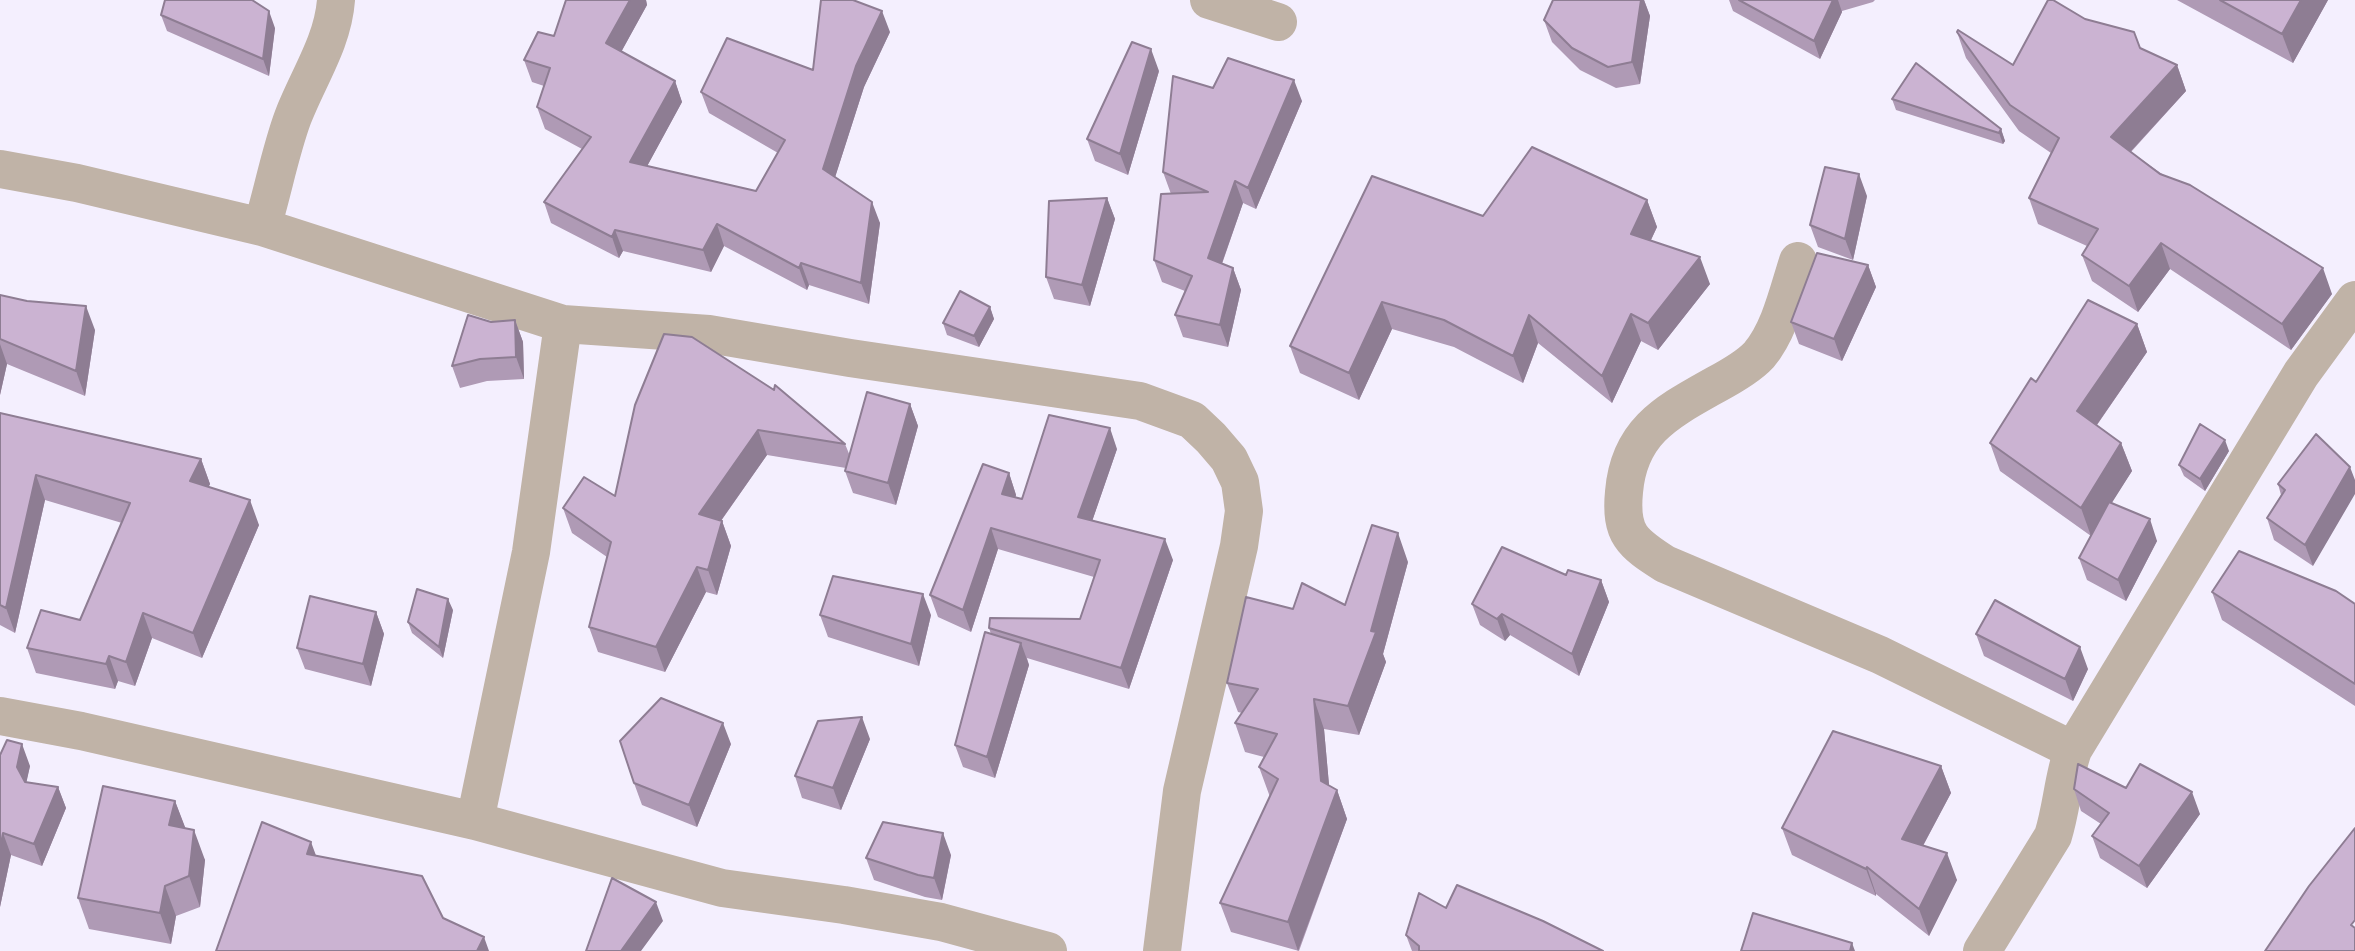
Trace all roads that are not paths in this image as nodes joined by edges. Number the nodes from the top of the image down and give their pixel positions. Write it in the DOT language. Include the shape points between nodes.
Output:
graph roads {
  1 [pos="336,0"];
  2 [pos="1209,0"];
  3 [pos="1278,22"];
  4 [pos="0,169"];
  5 [pos="262,227"];
  6 [pos="1798,261"];
  7 [pos="2355,300"];
  8 [pos="563,324"];
  9 [pos="0,716"];
  10 [pos="2073,750"];
  11 [pos="475,821"];
  12 [pos="1048,951"];
  13 [pos="1162,951"];
  14 [pos="1982,951"];
  1 -- 5 [label="street" via="319,62 293,117"];
  2 -- 3 [label="street"];
  4 -- 5 [label="street"];
  5 -- 8 [label="street"];
  6 -- 10 [label="street" via="1780,315 1759,355 1732,376 1667,412 1639,443 1629,464 1623,504 1623,519 1635,545 1665,564 1880,656"];
  7 -- 10 [label="street" via="2301,374"];
  8 -- 11 [label="street" via="531,552"];
  8 -- 13 [label="street" via="709,334 1140,401 1192,420 1211,438 1240,482 1244,511 1240,546 1182,791"];
  9 -- 11 [label="street"];
  10 -- 14 [label="street" via="2053,836"];
  11 -- 12 [label="street" via="722,888 941,922"];
}
